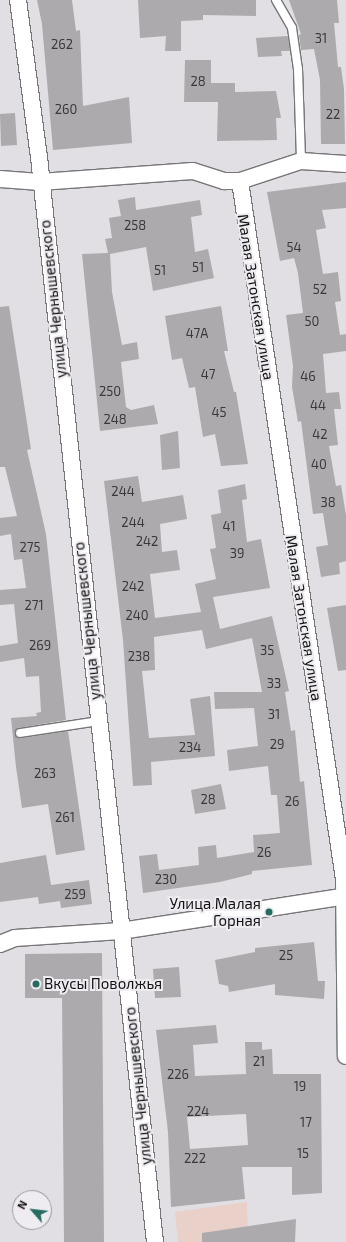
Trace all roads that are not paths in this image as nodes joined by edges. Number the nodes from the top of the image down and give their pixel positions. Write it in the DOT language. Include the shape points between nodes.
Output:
graph roads {
  1 [pos="18,0"];
  2 [pos="276,0"];
  3 [pos="301,161"];
  4 [pos="346,164"];
  5 [pos="0,179"];
  6 [pos="40,182"];
  7 [pos="240,182"];
  8 [pos="98,721"];
  9 [pos="20,733"];
  10 [pos="345,896"];
  11 [pos="121,931"];
  12 [pos="0,944"];
  13 [pos="345,984"];
  14 [pos="346,1056"];
  15 [pos="154,1242"];
  1 -- 6 [label="street, улица Чернышевского"];
  2 -- 3 [label="lane" via="292,28 298,69"];
  3 -- 4 [label="street"];
  3 -- 7 [label="street"];
  5 -- 6 [label="street"];
  6 -- 7 [label="street" via="193,171 224,182"];
  6 -- 8 [label="street, улица Чернышевского"];
  7 -- 10 [label="street, Малая Затонская улица"];
  8 -- 9 [label="lane"];
  8 -- 11 [label="street, улица Чернышевского"];
  10 -- 11 [label="street"];
  10 -- 13 [label="street, Малая Затонская улица"];
  11 -- 12 [label="street" via="51,934"];
  11 -- 15 [label="street, улица Чернышевского"];
  13 -- 14 [label="street, Малая Затонская улица"];
}
